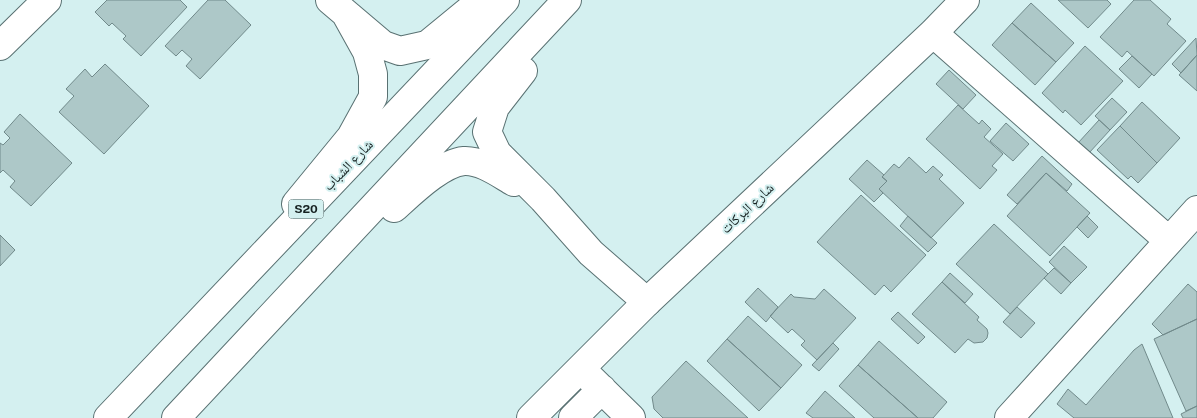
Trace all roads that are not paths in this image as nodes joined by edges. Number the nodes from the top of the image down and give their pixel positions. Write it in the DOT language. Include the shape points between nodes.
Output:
graph roads {
  1 [pos="46,0"];
  2 [pos="482,0"];
  3 [pos="505,0"];
  4 [pos="567,0"];
  5 [pos="578,0"];
  6 [pos="965,0"];
  7 [pos="338,8"];
  8 [pos="933,33"];
  9 [pos="0,46"];
  10 [pos="543,199"];
  11 [pos="1197,210"];
  12 [pos="1168,240"];
  13 [pos="648,302"];
  14 [pos="277,312"];
  15 [pos="202,318"];
  16 [pos="581,369"];
  17 [pos="602,389"];
  18 [pos="108,418"];
  19 [pos="176,418"];
  20 [pos="531,418"];
  21 [pos="573,418"];
  22 [pos="631,418"];
  23 [pos="1009,418"];
  1 -- 9 [label="street"];
  2 -- 7 [label="street" via="427,44 400,51 383,45"];
  3 -- 15 [label="street, شارع الشباب / S20"];
  4 -- 14 [label="street"];
  5 -- 10 [label="street" via="495,107 487,132 497,153"];
  6 -- 8 [label="street, شارع البركات"];
  7 -- 15 [label="street" via="367,52 373,74 373,97 351,138"];
  8 -- 12 [label="street"];
  8 -- 13 [label="street, شارع البركات"];
  10 -- 13 [label="street" via="590,253"];
  10 -- 14 [label="street" via="488,166 465,161 448,166 416,189"];
  11 -- 12 [label="street"];
  12 -- 23 [label="street"];
  13 -- 16 [label="street, شارع البركات"];
  14 -- 19 [label="street"];
  15 -- 18 [label="street, شارع الشباب / S20"];
  16 -- 17 [label="street"];
  16 -- 20 [label="street, شارع البركات"];
  17 -- 21 [label="street"];
  17 -- 22 [label="street"];
}
